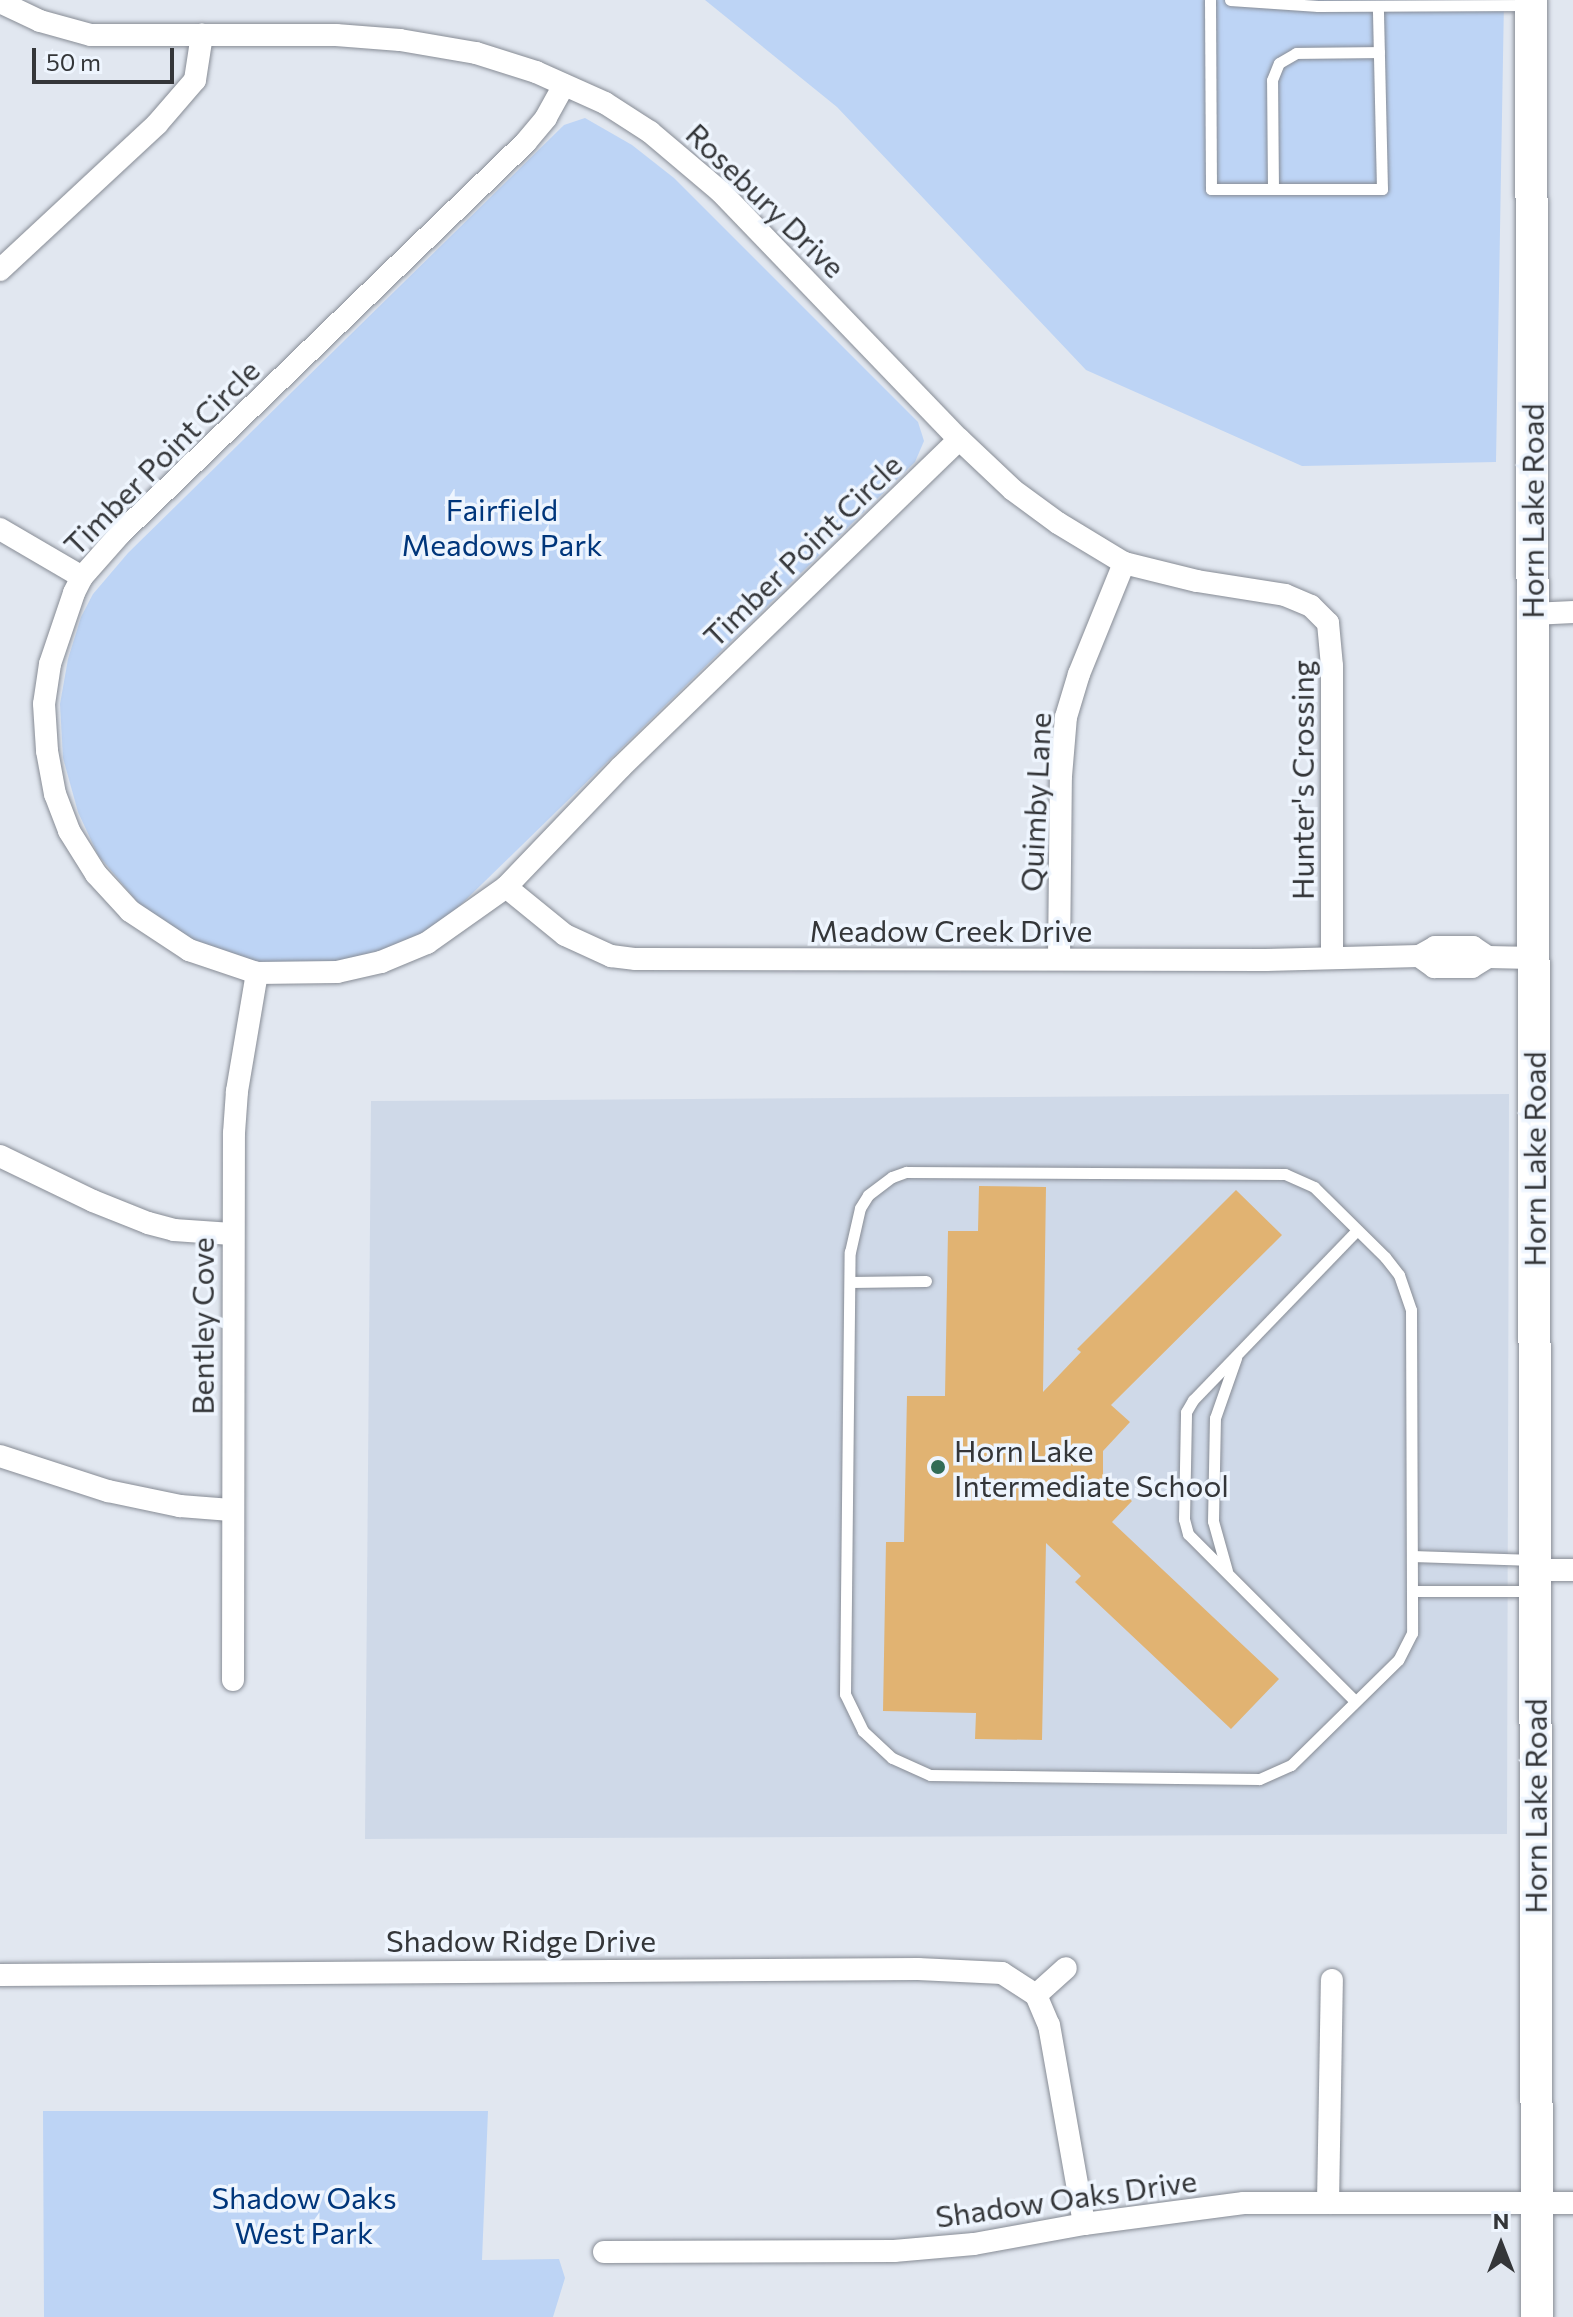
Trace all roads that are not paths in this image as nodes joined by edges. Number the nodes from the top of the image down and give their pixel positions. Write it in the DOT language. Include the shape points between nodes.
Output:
graph roads {
  1 [pos="1210,0"];
  2 [pos="1230,0"];
  3 [pos="0,2"];
  4 [pos="1531,2"];
  5 [pos="1339,3"];
  6 [pos="1394,3"];
  7 [pos="1378,6"];
  8 [pos="202,35"];
  9 [pos="1379,52"];
  10 [pos="564,85"];
  11 [pos="1273,189"];
  12 [pos="0,270"];
  13 [pos="959,439"];
  14 [pos="0,529"];
  15 [pos="1124,563"];
  16 [pos="82,577"];
  17 [pos="1316,610"];
  18 [pos="1573,612"];
  19 [pos="1533,614"];
  20 [pos="506,887"];
  21 [pos="1332,956"];
  22 [pos="1533,958"];
  23 [pos="1059,959"];
  24 [pos="257,973"];
  25 [pos="0,1156"];
  26 [pos="1357,1230"];
  27 [pos="232,1234"];
  28 [pos="926,1281"];
  29 [pos="850,1282"];
  30 [pos="1237,1353"];
  31 [pos="2,1461"];
  32 [pos="231,1510"];
  33 [pos="1412,1556"];
  34 [pos="1573,1570"];
  35 [pos="1228,1574"];
  36 [pos="1535,1574"];
  37 [pos="1412,1591"];
  38 [pos="233,1680"];
  39 [pos="1355,1701"];
  40 [pos="1066,1968"];
  41 [pos="0,1975"];
  42 [pos="1332,1980"];
  43 [pos="1036,1995"];
  44 [pos="1328,2203"];
  45 [pos="1573,2203"];
  46 [pos="1536,2204"];
  47 [pos="1084,2224"];
  48 [pos="604,2252"];
  49 [pos="1537,2317"];
  1 -- 11 [label="lane" via="1211,189"];
  2 -- 5 [label="lane"];
  3 -- 8 [label="street, Rosebury Drive" via="40,21 91,35"];
  4 -- 6 [label="lane"];
  4 -- 19 [label="main road, Horn Lake Road"];
  5 -- 7 [label="lane"];
  6 -- 7 [label="lane"];
  7 -- 9 [label="lane"];
  8 -- 10 [label="street, Rosebury Drive" via="400,40 508,62"];
  8 -- 12 [label="street" via="195,80 157,124"];
  9 -- 11 [label="lane" via="1296,53 1279,63 1272,80"];
  9 -- 11 [label="lane" via="1382,189"];
  10 -- 13 [label="street, Rosebury Drive" via="619,111 685,158"];
  10 -- 16 [label="street, Timber Point Circle" via="526,142 120,534"];
  13 -- 15 [label="street, Rosebury Drive" via="1024,498"];
  13 -- 20 [label="street, Timber Point Circle" via="621,767"];
  14 -- 16 [label="street"];
  15 -- 17 [label="street, Rosebury Drive" via="1285,595"];
  15 -- 23 [label="street, Quimby Lane" via="1066,717"];
  16 -- 24 [label="street, Timber Point Circle" via="54,652 44,704 55,794 69,831 114,895 157,932 189,950"];
  17 -- 21 [label="street, Hunter's Crossing" via="1328,623 1331,637"];
  18 -- 19 [label="street"];
  19 -- 22 [label="main road, Horn Lake Road"];
  20 -- 23 [label="street, Meadow Creek Drive" via="565,935 611,956 679,961"];
  20 -- 24 [label="street, Timber Point Circle" via="453,928 381,962 311,975"];
  21 -- 22 [label="street, Meadow Creek Drive" via="1419,956 1434,967 1472,967 1488,957"];
  21 -- 23 [label="street, Meadow Creek Drive"];
  22 -- 36 [label="main road, Horn Lake Road"];
  24 -- 27 [label="street, Bentley Cove" via="237,1091"];
  25 -- 27 [label="street" via="148,1223"];
  26 -- 29 [label="lane" via="1314,1187 1270,1172 906,1172 880,1186 860,1208"];
  26 -- 30 [label="lane"];
  26 -- 33 [label="lane" via="1399,1275 1411,1310"];
  27 -- 32 [label="street, Bentley Cove"];
  28 -- 29 [label="lane"];
  29 -- 39 [label="lane" via="845,1694 863,1731 877,1746 930,1775 1259,1779 1291,1765"];
  30 -- 35 [label="lane" via="1215,1418 1213,1521"];
  30 -- 35 [label="lane" via="1186,1412 1184,1519 1188,1534"];
  31 -- 32 [label="street" via="108,1491"];
  32 -- 38 [label="street, Bentley Cove"];
  33 -- 36 [label="lane"];
  33 -- 37 [label="lane"];
  34 -- 36 [label="street"];
  35 -- 39 [label="lane"];
  36 -- 37 [label="lane"];
  36 -- 46 [label="main road, Horn Lake Road"];
  37 -- 39 [label="lane" via="1412,1633 1406,1647"];
  40 -- 43 [label="street"];
  41 -- 43 [label="street, Shadow Ridge Drive" via="918,1969 1002,1973"];
  42 -- 44 [label="street"];
  43 -- 47 [label="street" via="1049,2025"];
  44 -- 46 [label="street, Shadow Oaks Drive"];
  44 -- 47 [label="street, Shadow Oaks Drive" via="1226,2205"];
  45 -- 46 [label="street, Shadow Oaks Drive"];
  46 -- 49 [label="main road, Horn Lake Road"];
  47 -- 48 [label="street, Shadow Oaks Drive" via="974,2244 894,2251"];
}
